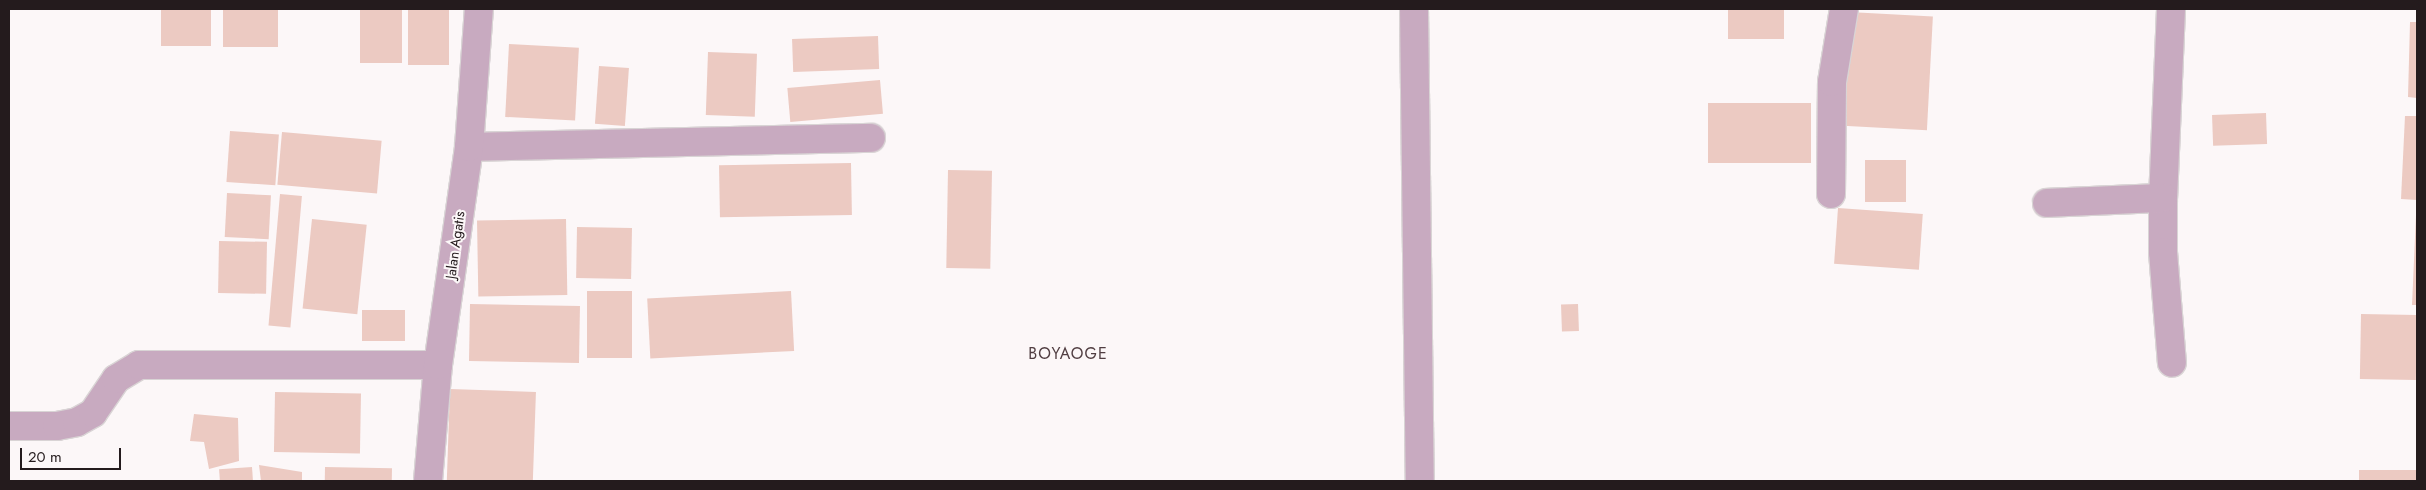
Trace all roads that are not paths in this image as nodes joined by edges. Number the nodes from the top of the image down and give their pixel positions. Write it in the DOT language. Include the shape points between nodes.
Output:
graph roads {
  1 [pos="479,9"];
  2 [pos="1414,9"];
  3 [pos="1844,9"];
  4 [pos="2171,9"];
  5 [pos="871,138"];
  6 [pos="469,146"];
  7 [pos="1831,194"];
  8 [pos="2162,198"];
  9 [pos="2047,203"];
  10 [pos="2172,363"];
  11 [pos="438,365"];
  12 [pos="9,426"];
  13 [pos="428,481"];
  14 [pos="1420,481"];
  1 -- 6 [label="street, Jalan Agatis"];
  2 -- 14 [label="street"];
  3 -- 7 [label="street" via="1832,82"];
  4 -- 8 [label="street"];
  5 -- 6 [label="street"];
  6 -- 11 [label="street, Jalan Agatis"];
  8 -- 9 [label="street"];
  8 -- 10 [label="street"];
  11 -- 12 [label="street" via="139,365 116,379 93,413 77,422 57,426"];
  11 -- 13 [label="street, Jalan Agatis"];
}
